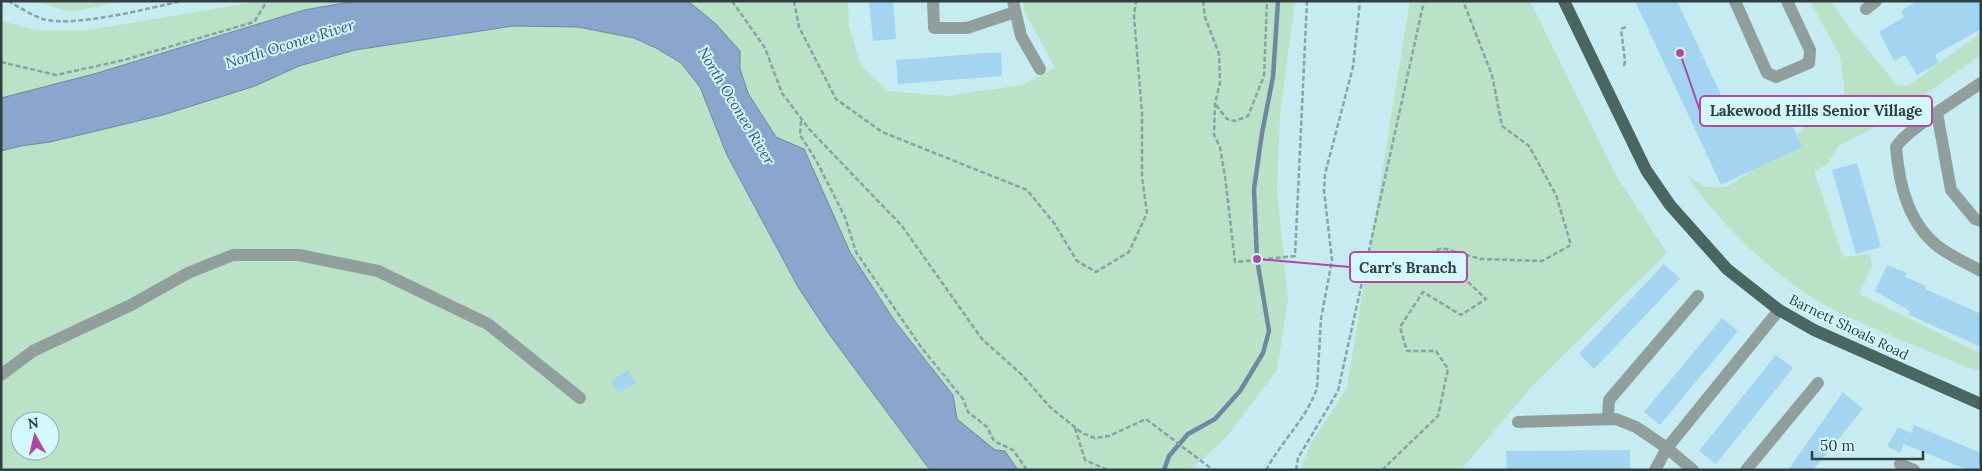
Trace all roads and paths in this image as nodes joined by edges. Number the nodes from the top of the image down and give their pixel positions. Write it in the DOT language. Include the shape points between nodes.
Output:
graph roads {
  1 [pos="8,1"];
  2 [pos="182,1"];
  3 [pos="267,1"];
  4 [pos="732,1"];
  5 [pos="794,1"];
  6 [pos="934,1"];
  7 [pos="1136,1"];
  8 [pos="1203,1"];
  9 [pos="1266,1"];
  10 [pos="1307,1"];
  11 [pos="1360,1"];
  12 [pos="1424,1"];
  13 [pos="1463,1"];
  14 [pos="1564,1"];
  15 [pos="1734,1"];
  16 [pos="1787,1"];
  17 [pos="1876,1"];
  18 [pos="1014,7"];
  19 [pos="1866,9"];
  20 [pos="1628,26"];
  21 [pos="1,62"];
  22 [pos="1624,66"];
  23 [pos="1040,69"];
  24 [pos="1980,85"];
  25 [pos="1215,104"];
  26 [pos="1937,113"];
  27 [pos="802,119"];
  28 [pos="1981,221"];
  29 [pos="1981,271"];
  30 [pos="1698,296"];
  31 [pos="1779,310"];
  32 [pos="1,375"];
  33 [pos="1818,383"];
  34 [pos="580,398"];
  35 [pos="1981,404"];
  36 [pos="1608,419"];
  37 [pos="1518,422"];
  38 [pos="1075,428"];
  39 [pos="1667,448"];
  40 [pos="1900,464"];
  41 [pos="1212,469"];
  42 [pos="1027,470"];
  43 [pos="1108,470"];
  44 [pos="1266,470"];
  45 [pos="1296,470"];
  46 [pos="1382,470"];
  47 [pos="1655,470"];
  48 [pos="1693,470"];
  49 [pos="1746,470"];
  50 [pos="1914,470"];
  1 -- 2 [label="path" via="44,19 70,20 98,19"];
  3 -- 21 [label="path" via="254,22 124,60 56,75"];
  4 -- 27 [label="path" via="764,48 782,93"];
  5 -- 7 [label="path" via="799,27 836,99 882,132 1028,190 1054,223 1077,261 1096,272 1129,252 1147,213 1142,177 1142,113 1134,16"];
  6 -- 18 [label="street" via="934,28 966,28"];
  8 -- 25 [label="path" via="1204,17 1218,54 1220,82"];
  9 -- 25 [label="path" via="1264,76 1248,116 1227,119"];
  10 -- 25 [label="path" via="1295,256 1235,262 1225,176 1220,147 1214,135"];
  11 -- 44 [label="path" via="1353,67 1325,174 1332,260 1321,319 1317,388 1314,398"];
  12 -- 45 [label="path" via="1338,391 1298,458"];
  13 -- 46 [label="path" via="1492,75 1502,126 1529,146 1556,195 1571,245 1542,261 1481,259 1442,248 1430,253 1486,299 1462,315 1423,292 1400,327 1407,351 1436,352 1448,369 1438,416"];
  14 -- 31 [label="main road, Barnett Shoals Road" via="1646,170 1670,205 1727,269"];
  15 -- 16 [label="street" via="1767,73 1776,77 1809,63 1810,50"];
  17 -- 19 [label="street"];
  18 -- 23 [label="street" via="1021,36"];
  20 -- 22 [label="path" via="1621,29"];
  24 -- 26 [label="street"];
  26 -- 28 [label="street" via="1951,190 1975,219"];
  26 -- 29 [label="street" via="1896,147 1901,186 1917,224 1942,249"];
  27 -- 38 [label="path" via="902,226 982,338"];
  27 -- 42 [label="path" via="800,135 845,217 856,252 921,347 963,399 968,412 988,427 994,441 1014,450"];
  30 -- 36 [label="street" via="1609,400"];
  31 -- 35 [label="main road, Barnett Shoals Road" via="1860,352"];
  31 -- 39 [label="street"];
  32 -- 34 [label="street" via="33,351 131,305 188,273 233,255 299,255 378,270 488,324"];
  33 -- 49 [label="street"];
  36 -- 37 [label="street"];
  36 -- 39 [label="street" via="1636,427"];
  38 -- 41 [label="path" via="1096,438 1109,436 1146,419"];
  38 -- 43 [label="path" via="1086,460"];
  39 -- 47 [label="street"];
  39 -- 48 [label="street"];
  40 -- 50 [label="street"];
}
